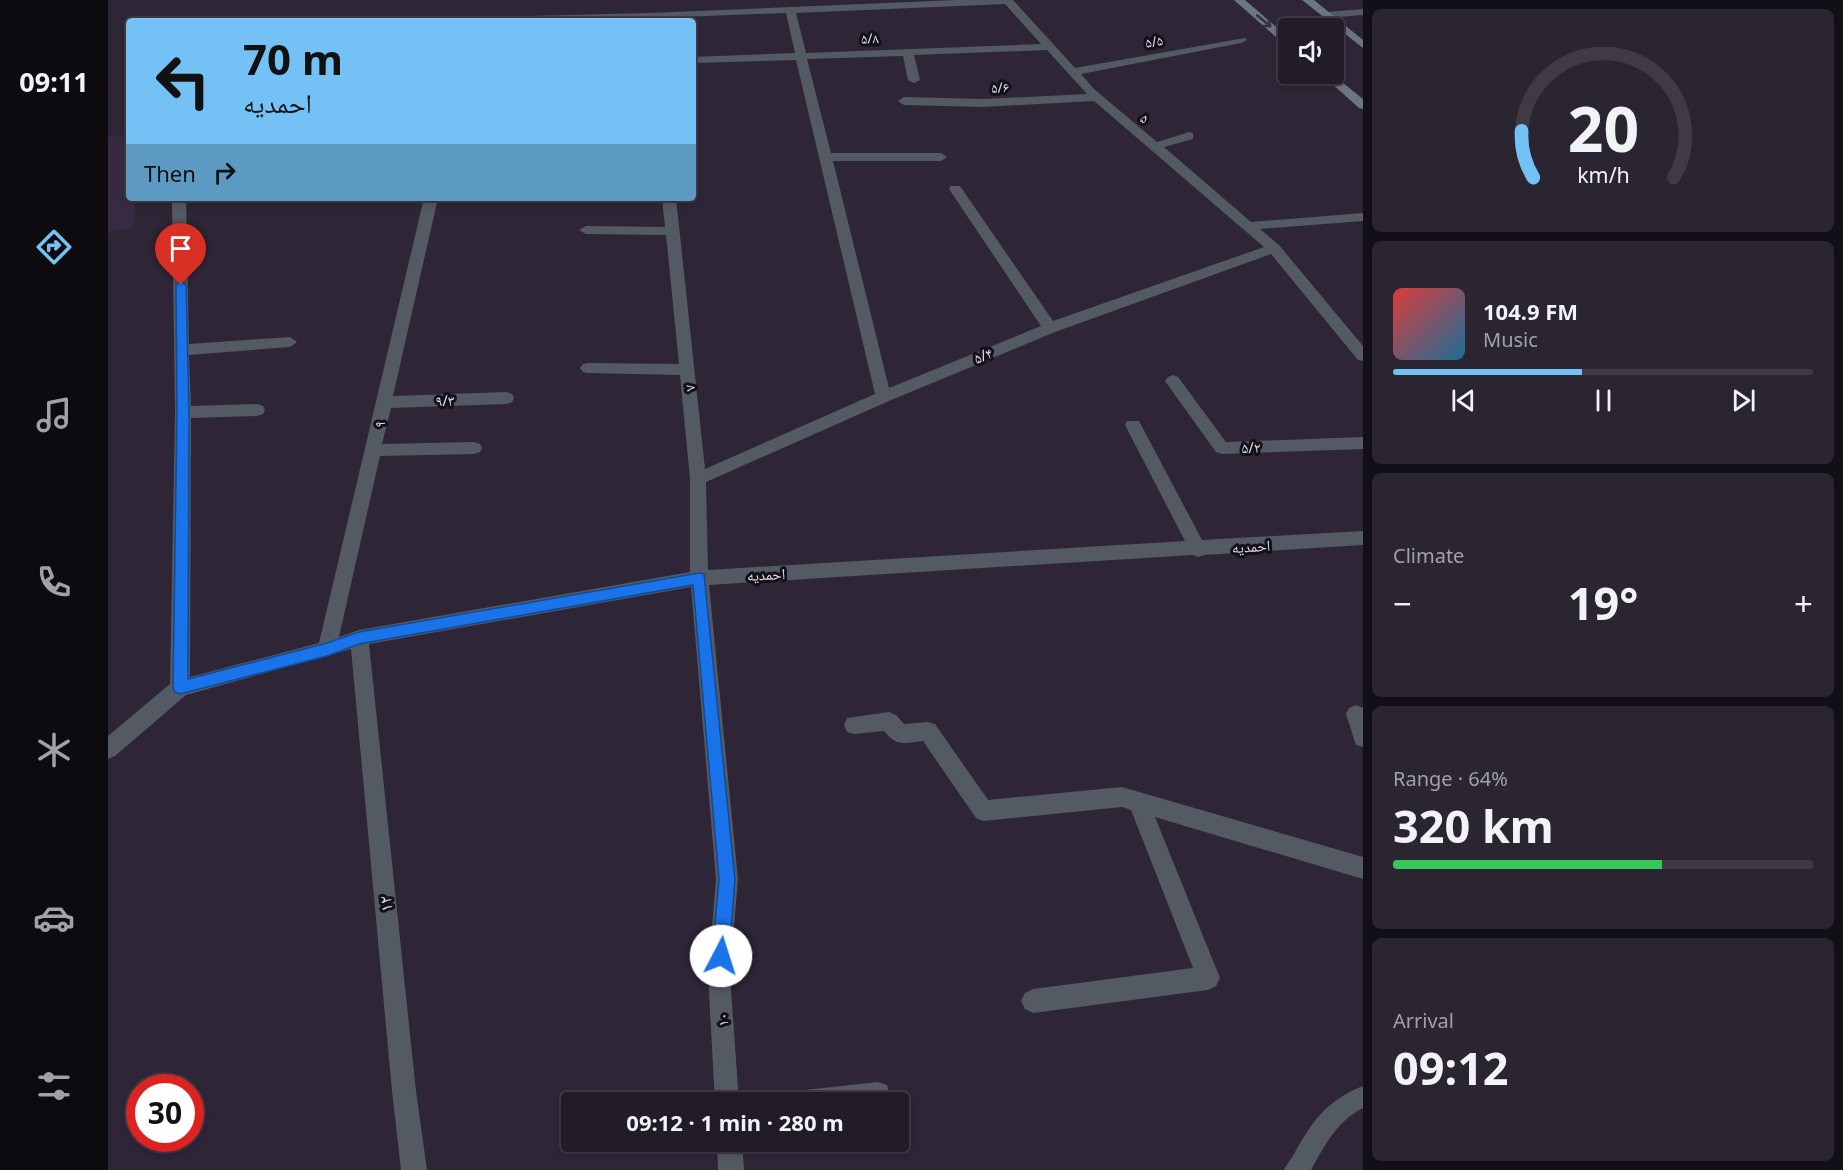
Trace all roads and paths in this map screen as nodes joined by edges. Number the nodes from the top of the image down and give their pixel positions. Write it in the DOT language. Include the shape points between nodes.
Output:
graph roads {
  1 [pos="1007,0"];
  2 [pos="1239,0"];
  3 [pos="1307,0"];
  4 [pos="1341,0"];
  5 [pos="790,10"];
  6 [pos="1358,12"];
  7 [pos="1327,15"];
  8 [pos="665,18"];
  9 [pos="1278,33"];
  10 [pos="1241,40"];
  11 [pos="1363,45"];
  12 [pos="1048,47"];
  13 [pos="908,52"];
  14 [pos="802,56"];
  15 [pos="696,60"];
  16 [pos="1072,72"];
  17 [pos="914,80"];
  18 [pos="1338,84"];
  19 [pos="1097,97"];
  20 [pos="904,101"];
  21 [pos="1363,105"];
  22 [pos="1189,136"];
  23 [pos="1155,146"];
  24 [pos="826,157"];
  25 [pos="941,157"];
  26 [pos="956,189"];
  27 [pos="179,201"];
  28 [pos="430,201"];
  29 [pos="669,201"];
  30 [pos="1363,217"];
  31 [pos="1249,226"];
  32 [pos="586,230"];
  33 [pos="672,231"];
  34 [pos="1274,248"];
  35 [pos="1050,328"];
  36 [pos="290,342"];
  37 [pos="182,350"];
  38 [pos="1363,357"];
  39 [pos="588,368"];
  40 [pos="687,370"];
  41 [pos="1173,381"];
  42 [pos="883,397"];
  43 [pos="506,398"];
  44 [pos="384,402"];
  45 [pos="257,410"];
  46 [pos="183,412"];
  47 [pos="1133,425"];
  48 [pos="1363,443"];
  49 [pos="474,448"];
  50 [pos="372,450"];
  51 [pos="698,479"];
  52 [pos="1363,538"];
  53 [pos="1198,550"];
  54 [pos="699,578"];
  55 [pos="359,638"];
  56 [pos="327,649"];
  57 [pos="180,688"];
  58 [pos="1356,714"];
  59 [pos="854,725"];
  60 [pos="1363,738"];
  61 [pos="108,750"];
  62 [pos="1139,803"];
  63 [pos="1363,868"];
  64 [pos="1033,1000"];
  65 [pos="726,1092"];
  66 [pos="1363,1096"];
  67 [pos="730,1152"];
  68 [pos="414,1170"];
  69 [pos="731,1170"];
  70 [pos="1296,1170"];
  1 -- 5 [label="street"];
  1 -- 12 [label="street, ۵"];
  2 -- 9 [label="street, one-way"];
  3 -- 7 [label="street"];
  4 -- 6 [label="street"];
  5 -- 8 [label="street"];
  5 -- 14 [label="street"];
  6 -- 7 [label="street"];
  7 -- 11 [label="street"];
  10 -- 16 [label="street, ۵/۵"];
  12 -- 13 [label="street, ۵/۸"];
  12 -- 16 [label="street, ۵"];
  13 -- 14 [label="street, ۵/۸"];
  13 -- 17 [label="street"];
  14 -- 15 [label="street, ۵/۸"];
  14 -- 24 [label="street"];
  16 -- 19 [label="street, ۵"];
  18 -- 21 [label="street"];
  19 -- 20 [label="street, ۵/۶" via="982,103"];
  19 -- 23 [label="street, ۵"];
  22 -- 23 [label="street"];
  23 -- 31 [label="street, ۵"];
  24 -- 25 [label="street"];
  24 -- 42 [label="street"];
  26 -- 35 [label="street"];
  27 -- 37 [label="street"];
  28 -- 44 [label="street, ۹"];
  29 -- 33 [label="street, ۷"];
  30 -- 31 [label="street"];
  31 -- 34 [label="street, ۵"];
  32 -- 33 [label="street"];
  33 -- 40 [label="street, ۷"];
  34 -- 35 [label="street, ۵/۴"];
  34 -- 38 [label="street, ۵"];
  35 -- 42 [label="street, ۵/۴"];
  36 -- 37 [label="street"];
  37 -- 46 [label="street"];
  39 -- 40 [label="street"];
  40 -- 51 [label="street, ۷"];
  41 -- 48 [label="street, ۵/۲" via="1222,448"];
  42 -- 51 [label="street, ۵/۴"];
  43 -- 44 [label="street, ۹/۳"];
  44 -- 50 [label="street, ۹"];
  45 -- 46 [label="street"];
  46 -- 57 [label="street"];
  47 -- 53 [label="street"];
  49 -- 50 [label="street"];
  50 -- 56 [label="street, ۹"];
  51 -- 54 [label="street, ۷"];
  52 -- 53 [label="street, احمدیه"];
  53 -- 54 [label="street, احمدیه"];
  54 -- 55 [label="street, احمدیه"];
  54 -- 65 [label="street, ۱۰" via="727,879 719,975"];
  55 -- 56 [label="street, احمدیه"];
  55 -- 68 [label="street, ۱۲"];
  56 -- 57 [label="street, احمدیه"];
  57 -- 61 [label="street"];
  58 -- 60 [label="street"];
  59 -- 62 [label="street" via="889,721 899,734 928,731 983,811 1122,797"];
  62 -- 63 [label="street"];
  62 -- 64 [label="street" via="1208,978"];
  66 -- 70 [label="lane" via="1322,1126"];
  67 -- 69 [label="street"];
}
